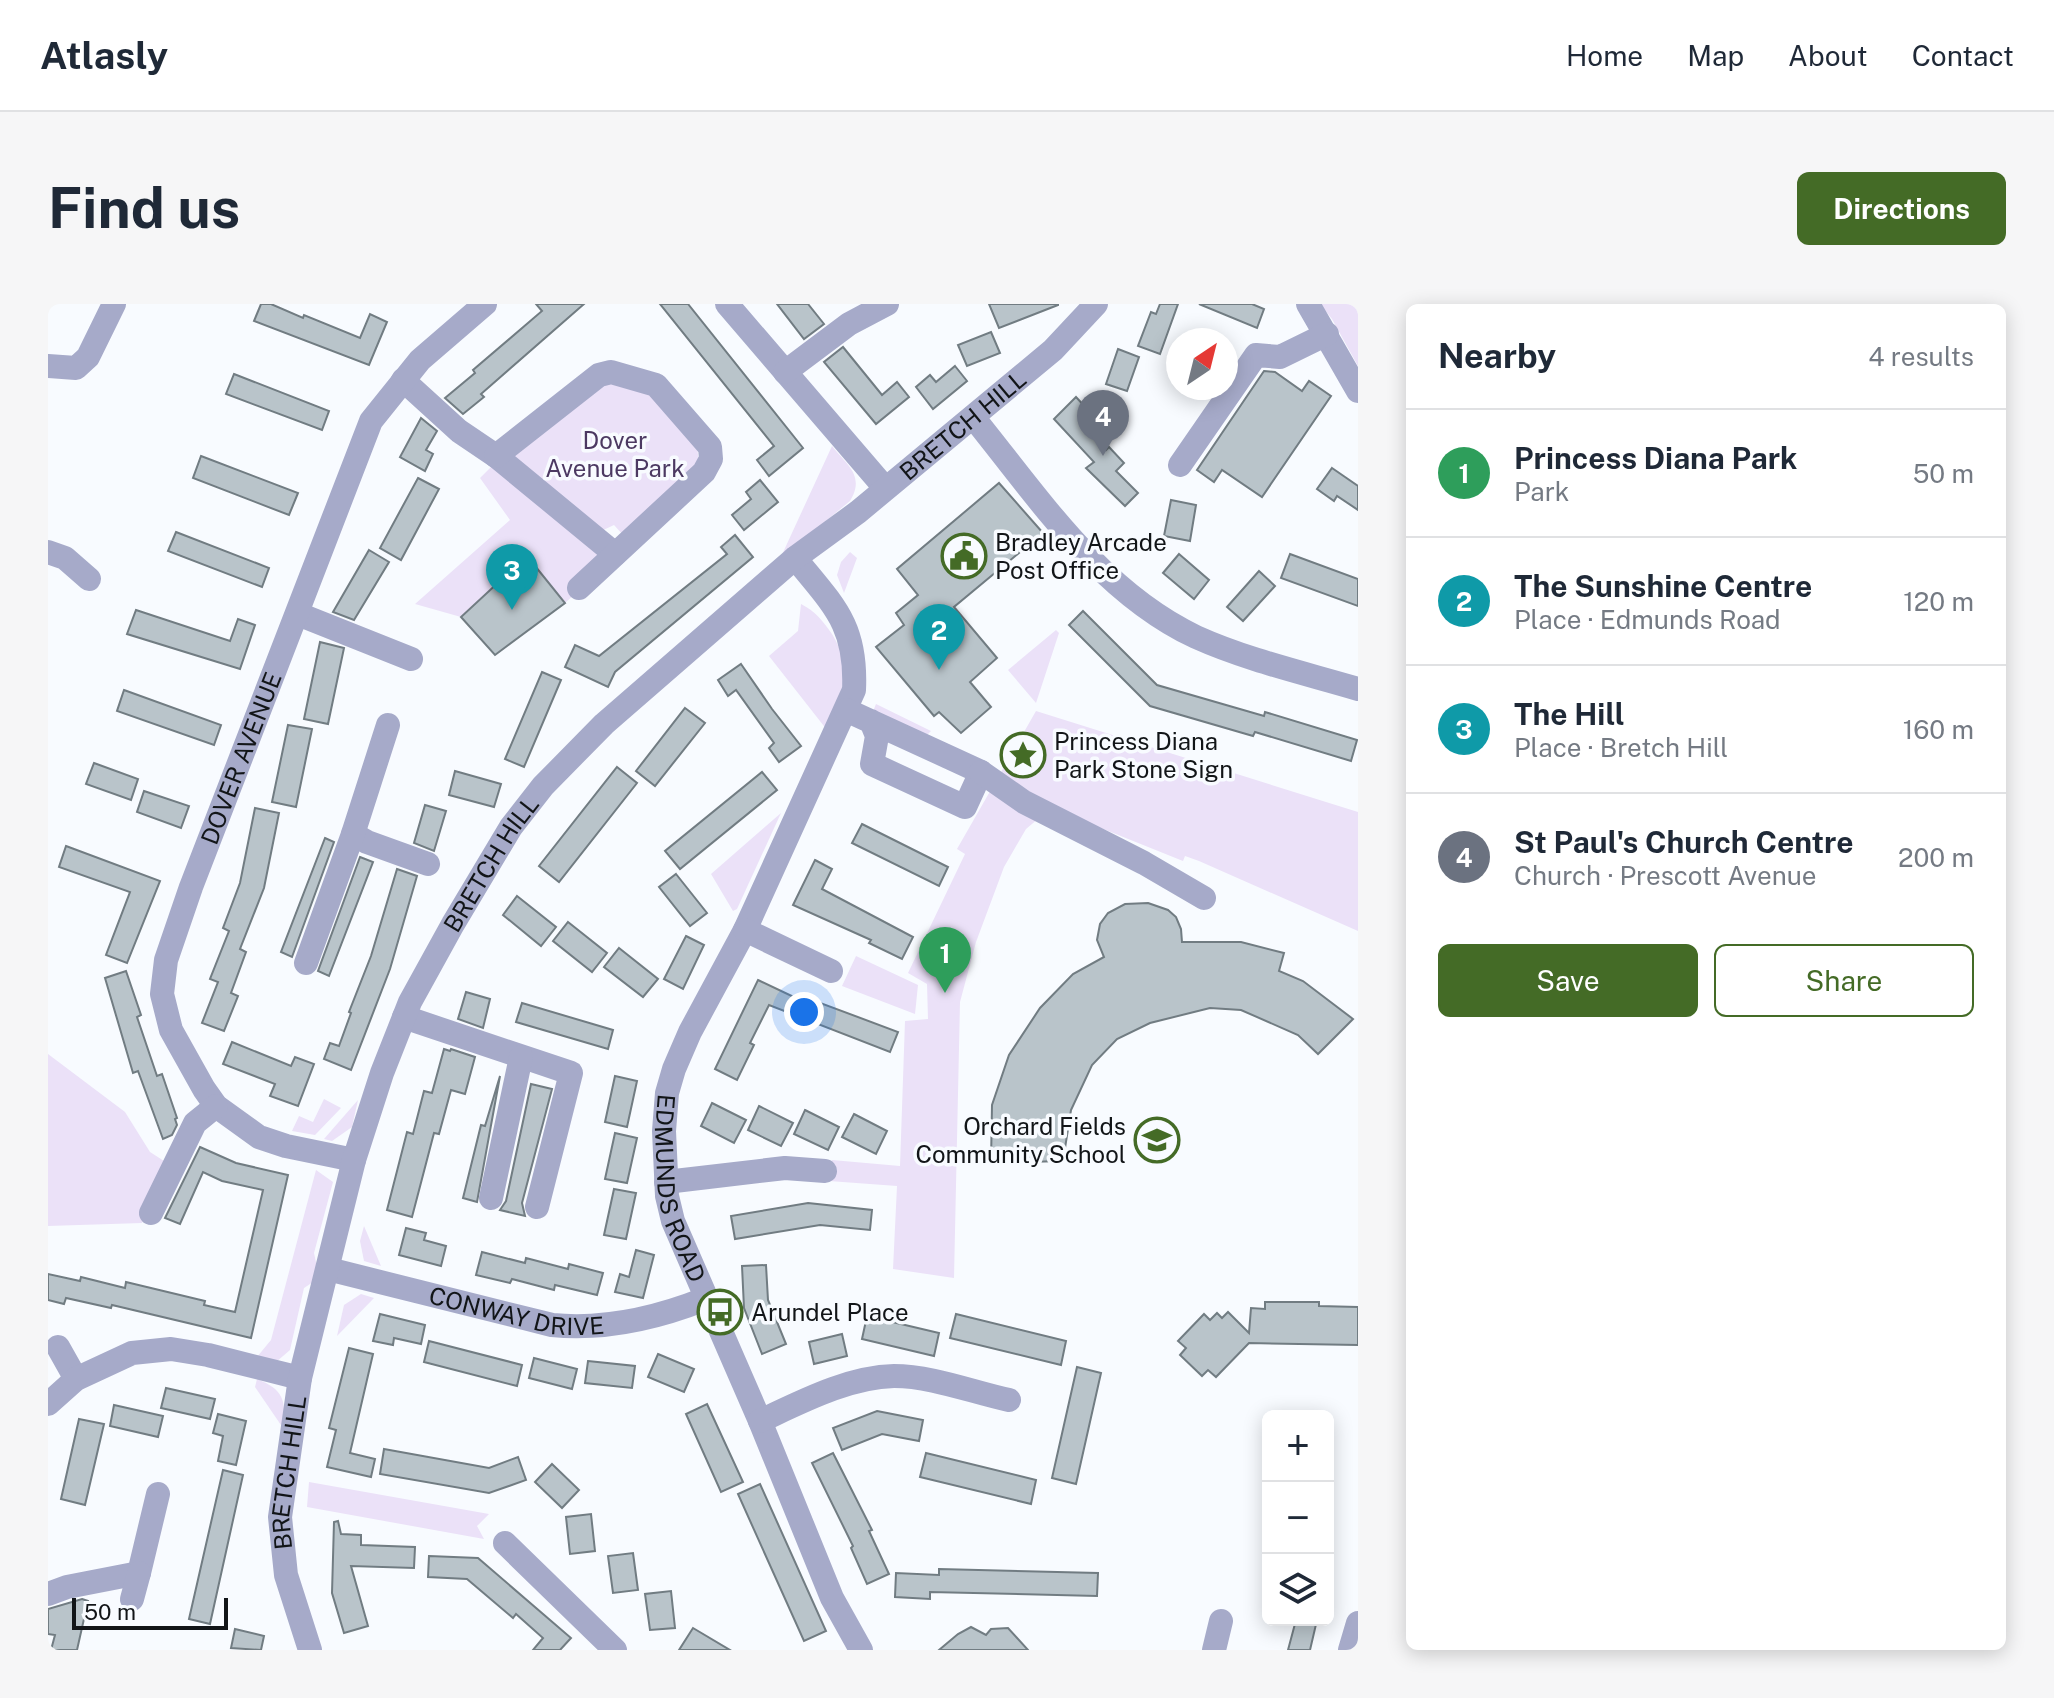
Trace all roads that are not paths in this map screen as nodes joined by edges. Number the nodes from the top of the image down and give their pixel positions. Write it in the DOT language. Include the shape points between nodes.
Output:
graph roads {
  1 [pos="114,304"];
  2 [pos="485,304"];
  3 [pos="727,304"];
  4 [pos="887,304"];
  5 [pos="1096,304"];
  6 [pos="1308,304"];
  7 [pos="1327,334"];
  8 [pos="48,366"];
  9 [pos="785,372"];
  10 [pos="403,380"];
  11 [pos="1358,391"];
  12 [pos="973,417"];
  13 [pos="496,456"];
  14 [pos="1180,465"];
  15 [pos="885,488"];
  16 [pos="48,552"];
  17 [pos="615,554"];
  18 [pos="795,558"];
  19 [pos="89,579"];
  20 [pos="579,588"];
  21 [pos="298,614"];
  22 [pos="411,659"];
  23 [pos="1358,689"];
  24 [pos="846,710"];
  25 [pos="871,721"];
  26 [pos="388,725"];
  27 [pos="981,772"];
  28 [pos="353,834"];
  29 [pos="428,864"];
  30 [pos="1204,898"];
  31 [pos="745,930"];
  32 [pos="306,963"];
  33 [pos="831,971"];
  34 [pos="404,1017"];
  35 [pos="521,1057"];
  36 [pos="216,1106"];
  37 [pos="354,1160"];
  38 [pos="825,1171"];
  39 [pos="666,1182"];
  40 [pos="491,1198"];
  41 [pos="537,1207"];
  42 [pos="151,1213"];
  43 [pos="328,1269"];
  44 [pos="705,1299"];
  45 [pos="58,1347"];
  46 [pos="300,1378"];
  47 [pos="76,1379"];
  48 [pos="1009,1400"];
  49 [pos="48,1404"];
  50 [pos="760,1421"];
  51 [pos="158,1494"];
  52 [pos="505,1543"];
  53 [pos="139,1573"];
  54 [pos="48,1594"];
  55 [pos="132,1599"];
  56 [pos="1221,1621"];
  57 [pos="602,1646"];
  58 [pos="310,1650"];
  59 [pos="861,1650"];
  60 [pos="1214,1650"];
  1 -- 8 [label="street" via="82,363 76,368"];
  2 -- 10 [label="street, DOVER AVENUE"];
  3 -- 9 [label="street"];
  4 -- 9 [label="street" via="849,324"];
  5 -- 12 [label="street, BRETCH HILL" via="1053,350"];
  6 -- 7 [label="street"];
  7 -- 11 [label="street"];
  7 -- 14 [label="street" via="1280,357 1256,355"];
  9 -- 15 [label="street"];
  10 -- 13 [label="street" via="459,431"];
  10 -- 21 [label="street, DOVER AVENUE" via="371,421"];
  12 -- 15 [label="street, BRETCH HILL"];
  12 -- 23 [label="street" via="1069,536 1132,597 1220,647"];
  13 -- 17 [label="street"];
  13 -- 17 [label="street" via="599,375 611,372 656,385 705,437 711,459 704,472"];
  15 -- 18 [label="street, BRETCH HILL"];
  16 -- 19 [label="street" via="65,558"];
  17 -- 20 [label="street"];
  18 -- 24 [label="street, EDMUNDS ROAD" via="847,627 855,661 854,690"];
  18 -- 34 [label="street, BRETCH HILL" via="648,684 543,786 511,827"];
  21 -- 22 [label="street"];
  21 -- 36 [label="street, DOVER AVENUE" via="166,960 162,994 171,1030"];
  24 -- 25 [label="street"];
  24 -- 31 [label="street, EDMUNDS ROAD"];
  25 -- 27 [label="street"];
  25 -- 27 [label="street" via="877,736 872,764 938,795 965,807"];
  26 -- 28 [label="street"];
  27 -- 30 [label="street" via="1024,802"];
  28 -- 29 [label="street"];
  28 -- 32 [label="street"];
  31 -- 33 [label="street"];
  31 -- 39 [label="street, EDMUNDS ROAD" via="674,1069 664,1131"];
  34 -- 35 [label="street"];
  34 -- 37 [label="street, BRETCH HILL"];
  35 -- 40 [label="street"];
  35 -- 41 [label="street" via="571,1073"];
  36 -- 37 [label="street, DOVER AVENUE" via="259,1137"];
  36 -- 42 [label="street" via="195,1123"];
  37 -- 43 [label="street, BRETCH HILL"];
  38 -- 39 [label="street" via="785,1168"];
  39 -- 44 [label="street, EDMUNDS ROAD" via="673,1221"];
  43 -- 44 [label="street, CONWAY DRIVE" via="582,1328 675,1311"];
  43 -- 46 [label="street, BRETCH HILL"];
  44 -- 50 [label="street, EDMUNDS ROAD"];
  45 -- 47 [label="street"];
  46 -- 47 [label="street" via="171,1349 132,1353"];
  46 -- 58 [label="street, BRETCH HILL" via="280,1517 286,1575"];
  47 -- 49 [label="street"];
  48 -- 50 [label="street" via="894,1376 811,1397"];
  50 -- 59 [label="street, EDMUNDS ROAD" via="832,1598"];
  51 -- 53 [label="street"];
  52 -- 57 [label="street"];
  53 -- 54 [label="street"];
  53 -- 55 [label="street"];
  56 -- 60 [label="street"];
}
